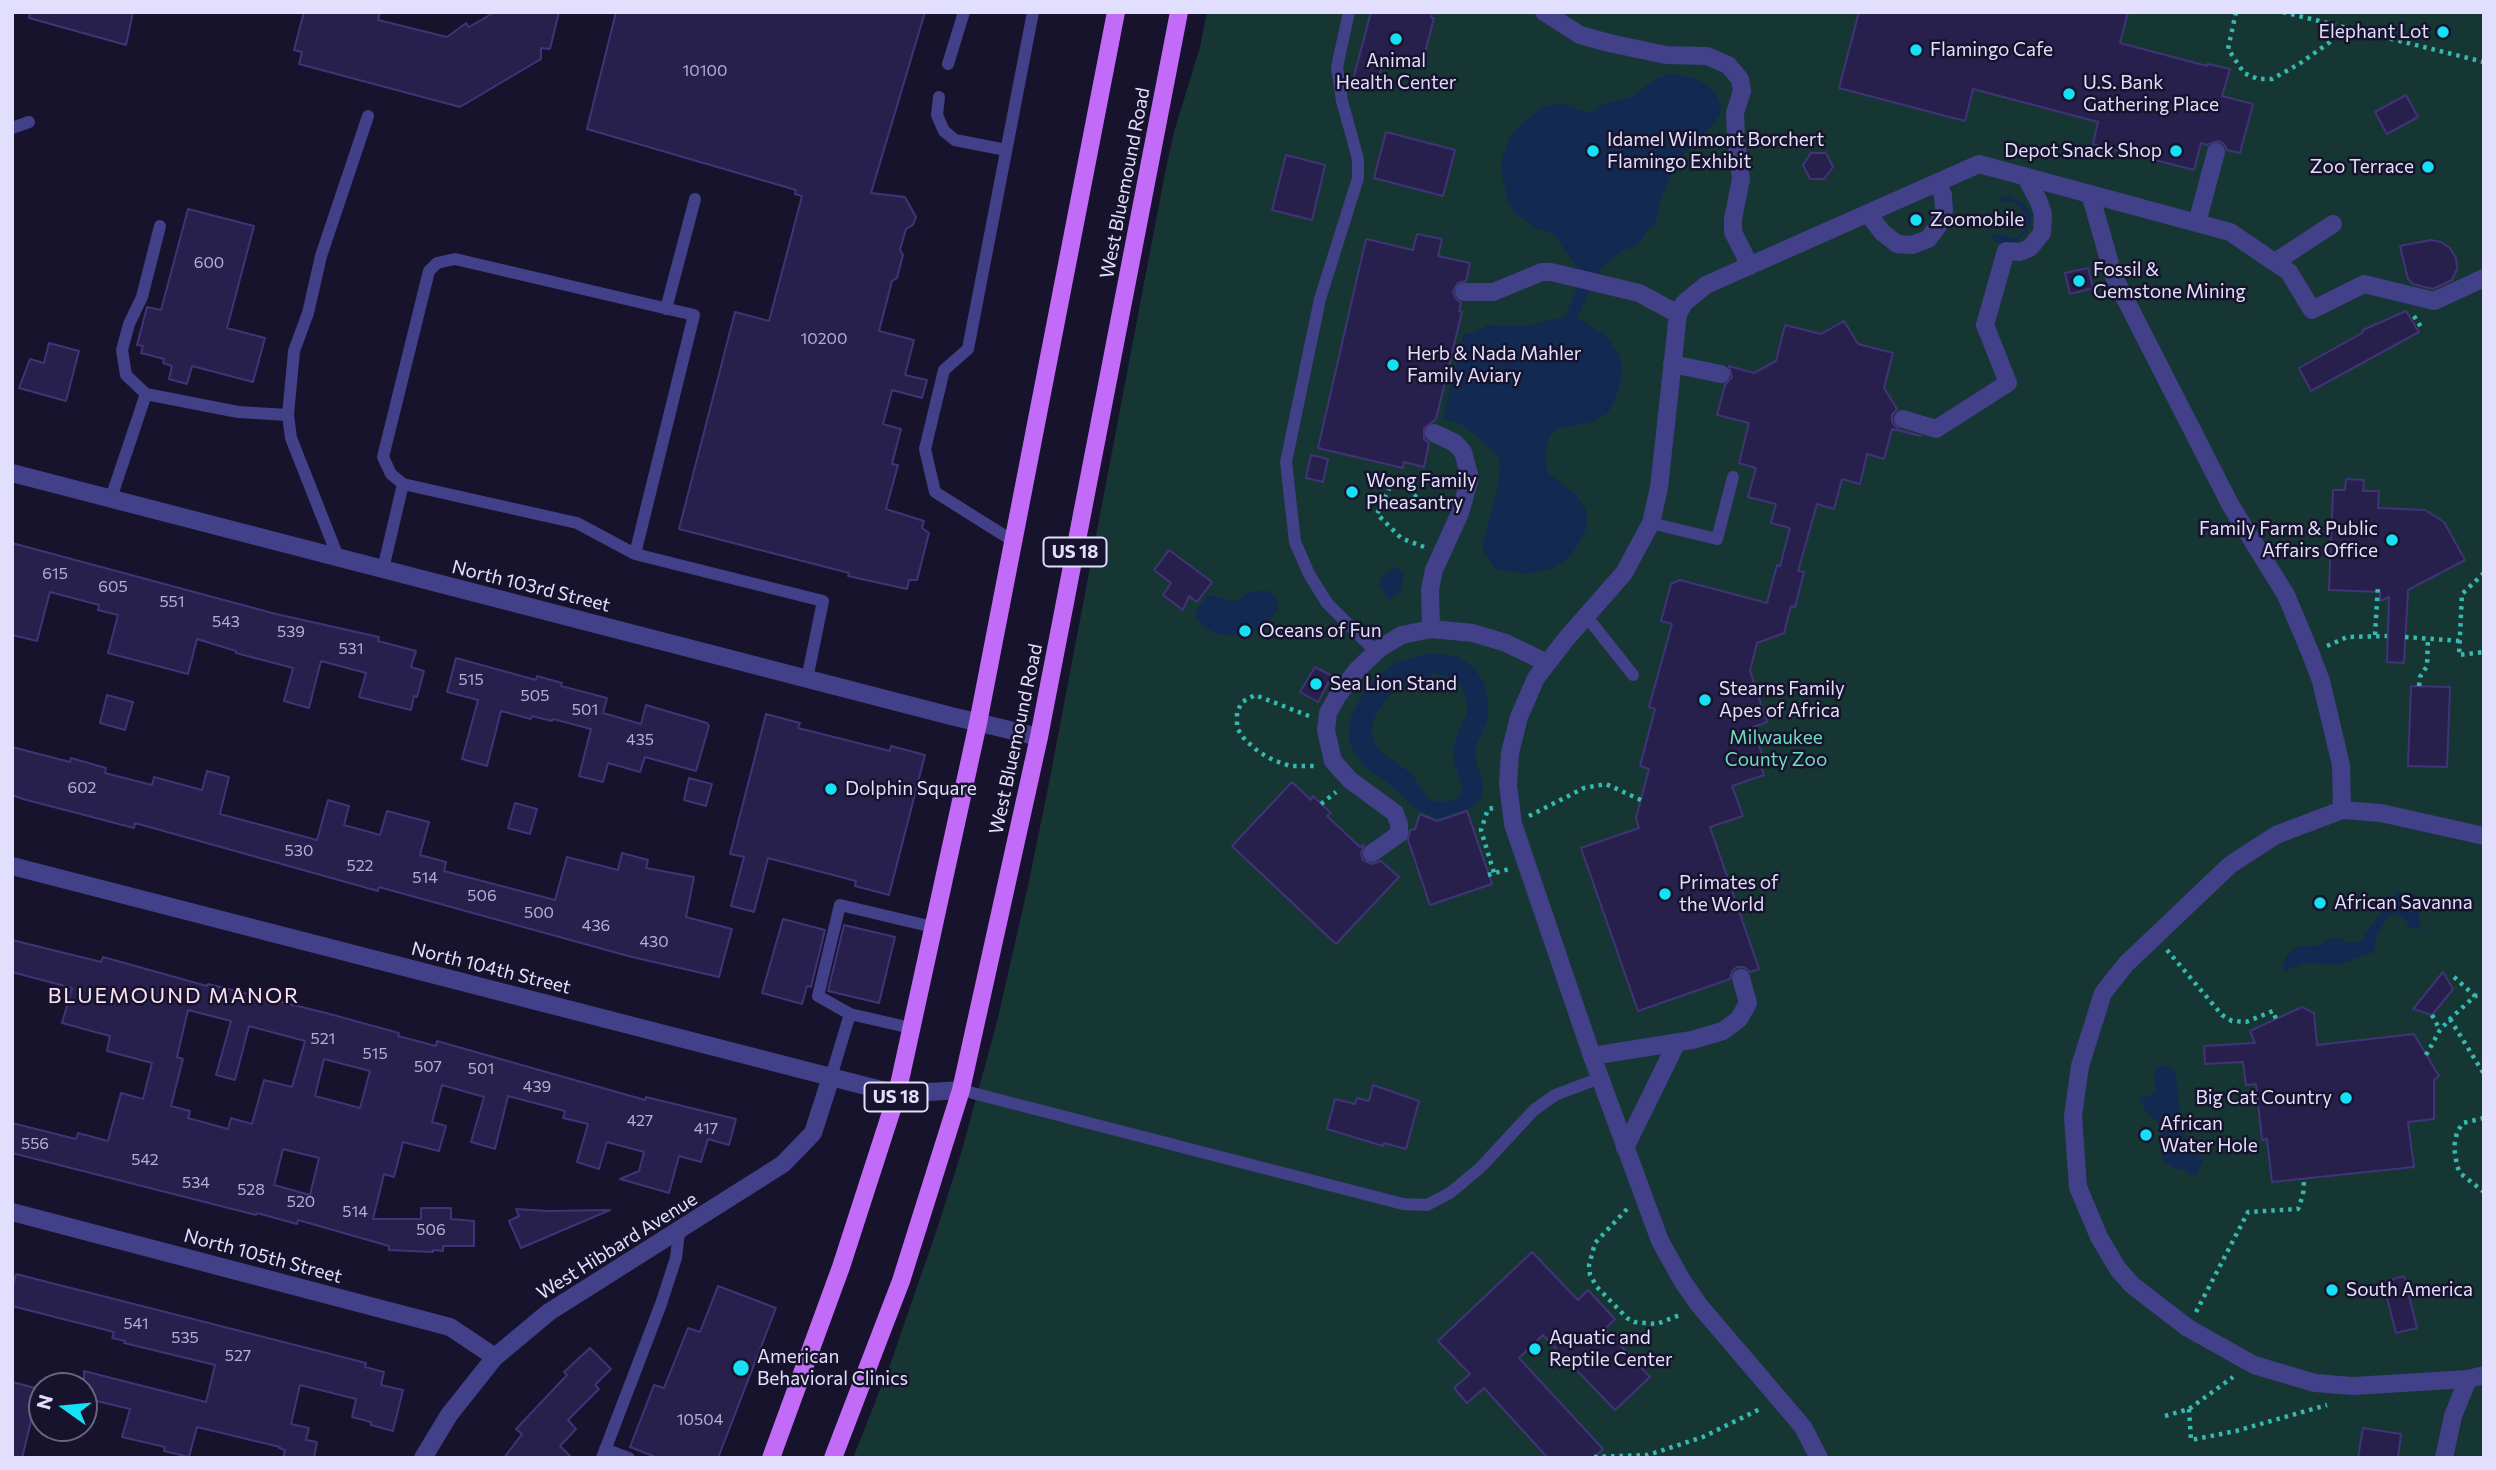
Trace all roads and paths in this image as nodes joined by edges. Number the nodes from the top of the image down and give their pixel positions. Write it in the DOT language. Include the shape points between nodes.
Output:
graph roads {
  1 [pos="964,12"];
  2 [pos="1033,12"];
  3 [pos="1116,12"];
  4 [pos="1179,12"];
  5 [pos="1349,12"];
  6 [pos="1544,12"];
  7 [pos="2236,12"];
  8 [pos="2283,12"];
  9 [pos="2342,27"];
  10 [pos="2484,62"];
  11 [pos="948,64"];
  12 [pos="939,97"];
  13 [pos="368,116"];
  14 [pos="29,122"];
  15 [pos="12,128"];
  16 [pos="1006,150"];
  17 [pos="2216,152"];
  18 [pos="2026,177"];
  19 [pos="1937,183"];
  20 [pos="2090,194"];
  21 [pos="695,199"];
  22 [pos="1868,214"];
  23 [pos="2197,223"];
  24 [pos="2333,224"];
  25 [pos="160,226"];
  26 [pos="2275,262"];
  27 [pos="1750,266"];
  28 [pos="2484,278"];
  29 [pos="1464,292"];
  30 [pos="666,309"];
  31 [pos="1678,314"];
  32 [pos="1672,364"];
  33 [pos="1721,374"];
  34 [pos="146,394"];
  35 [pos="288,415"];
  36 [pos="1903,419"];
  37 [pos="1434,433"];
  38 [pos="12,473"];
  39 [pos="1733,477"];
  40 [pos="403,484"];
  41 [pos="111,499"];
  42 [pos="1460,513"];
  43 [pos="1651,523"];
  44 [pos="1013,541"];
  45 [pos="1441,553"];
  46 [pos="635,554"];
  47 [pos="338,557"];
  48 [pos="383,569"];
  49 [pos="2484,573"];
  50 [pos="2378,585"];
  51 [pos="1587,617"];
  52 [pos="1431,629"];
  53 [pos="2375,635"];
  54 [pos="2387,636"];
  55 [pos="2405,637"];
  56 [pos="2428,639"];
  57 [pos="2460,641"];
  58 [pos="1376,652"];
  59 [pos="2310,652"];
  60 [pos="2484,652"];
  61 [pos="1547,663"];
  62 [pos="1633,675"];
  63 [pos="807,679"];
  64 [pos="2419,686"];
  65 [pos="1327,720"];
  66 [pos="978,723"];
  67 [pos="1039,737"];
  68 [pos="1333,761"];
  69 [pos="1641,800"];
  70 [pos="2342,810"];
  71 [pos="1485,818"];
  72 [pos="1513,824"];
  73 [pos="1481,832"];
  74 [pos="1475,834"];
  75 [pos="2484,836"];
  76 [pos="1373,853"];
  77 [pos="12,866"];
  78 [pos="1494,873"];
  79 [pos="933,927"];
  80 [pos="2156,936"];
  81 [pos="2454,977"];
  82 [pos="1741,978"];
  83 [pos="2475,996"];
  84 [pos="2484,996"];
  85 [pos="850,1014"];
  86 [pos="2432,1015"];
  87 [pos="2276,1018"];
  88 [pos="2450,1019"];
  89 [pos="911,1028"];
  90 [pos="2440,1030"];
  91 [pos="1677,1042"];
  92 [pos="2427,1055"];
  93 [pos="1592,1056"];
  94 [pos="2484,1074"];
  95 [pos="831,1077"];
  96 [pos="1600,1078"];
  97 [pos="961,1090"];
  98 [pos="897,1094"];
  99 [pos="2484,1118"];
  100 [pos="1625,1148"];
  101 [pos="2304,1181"];
  102 [pos="2484,1192"];
  103 [pos="1643,1194"];
  104 [pos="12,1212"];
  105 [pos="679,1232"];
  106 [pos="1699,1305"];
  107 [pos="2188,1328"];
  108 [pos="495,1357"];
  109 [pos="2251,1364"];
  110 [pos="2476,1377"];
  111 [pos="2353,1386"];
  112 [pos="1780,1399"];
  113 [pos="2189,1409"];
  114 [pos="2165,1416"];
  115 [pos="603,1453"];
  116 [pos="1594,1457"];
  117 [pos="424,1458"];
  118 [pos="629,1458"];
  119 [pos="771,1458"];
  120 [pos="833,1458"];
  121 [pos="1819,1458"];
  122 [pos="2444,1458"];
  1 -- 11 [label="lane"];
  2 -- 16 [label="lane"];
  3 -- 44 [label="main road, US 18"];
  4 -- 67 [label="main road, West Bluemound Road / US 18"];
  5 -- 58 [label="lane" via="1338,74 1359,172 1320,299 1286,462 1295,542 1309,574 1327,603"];
  6 -- 27 [label="street" via="1580,35 1666,55 1707,56 1728,65 1740,79 1742,91 1735,113 1741,179 1733,232"];
  7 -- 9 [label="path" via="2228,49 2244,72 2258,79 2272,79 2299,64 2330,42"];
  8 -- 9 [label="path"];
  9 -- 10 [label="path"];
  12 -- 16 [label="lane" via="937,115 944,131 956,140"];
  13 -- 35 [label="lane" via="294,351"];
  14 -- 15 [label="lane"];
  16 -- 44 [label="lane" via="968,349 944,370 925,449 935,492"];
  17 -- 23 [label="street"];
  18 -- 19 [label="street" via="1979,164"];
  18 -- 20 [label="street"];
  18 -- 36 [label="street" via="2043,214 2042,233 2030,248 2006,251 1985,325 2008,383 1936,429"];
  19 -- 22 [label="street"];
  19 -- 22 [label="street" via="1944,210 1927,239 1913,245 1897,244"];
  20 -- 23 [label="street"];
  20 -- 59 [label="street" via="2114,277 2231,506 2286,595"];
  21 -- 30 [label="lane"];
  22 -- 27 [label="street"];
  23 -- 26 [label="street" via="2230,232"];
  24 -- 26 [label="street"];
  25 -- 34 [label="lane" via="142,297 122,350 125,375"];
  26 -- 28 [label="street" via="2289,272 2312,310 2364,284 2434,301"];
  27 -- 31 [label="street" via="1706,285"];
  29 -- 31 [label="street" via="1493,292 1542,272 1564,274 1639,293"];
  30 -- 40 [label="lane" via="455,259 437,262 429,271 383,457 391,474"];
  30 -- 46 [label="lane" via="694,315"];
  31 -- 32 [label="street"];
  32 -- 33 [label="street"];
  32 -- 43 [label="street"];
  34 -- 35 [label="lane" via="238,412"];
  34 -- 41 [label="lane"];
  35 -- 47 [label="lane" via="291,438"];
  37 -- 42 [label="street" via="1455,443 1468,465 1470,478"];
  38 -- 41 [label="street, North 103rd Street"];
  39 -- 43 [label="lane" via="1717,539"];
  40 -- 46 [label="lane" via="577,523"];
  40 -- 48 [label="lane"];
  41 -- 47 [label="street, North 103rd Street"];
  42 -- 45 [label="street"];
  42 -- 45 [label="path" via="1419,500 1395,477 1377,514 1401,538"];
  43 -- 51 [label="street" via="1624,573"];
  44 -- 66 [label="main road, US 18"];
  45 -- 52 [label="street" via="1430,589"];
  46 -- 63 [label="lane" via="823,601"];
  47 -- 48 [label="street, North 103rd Street"];
  48 -- 63 [label="street, North 103rd Street"];
  49 -- 57 [label="path" via="2462,594"];
  50 -- 53 [label="path"];
  51 -- 61 [label="street"];
  51 -- 62 [label="lane"];
  52 -- 58 [label="street" via="1402,635"];
  52 -- 61 [label="street" via="1495,640"];
  53 -- 54 [label="path"];
  53 -- 59 [label="path" via="2347,637"];
  55 -- 56 [label="path"];
  56 -- 57 [label="path"];
  56 -- 64 [label="path" via="2427,666"];
  57 -- 60 [label="path" via="2459,655"];
  58 -- 65 [label="street" via="1338,695"];
  59 -- 70 [label="street" via="2341,765"];
  61 -- 72 [label="street" via="1519,717 1510,753"];
  63 -- 66 [label="street, North 103rd Street"];
  65 -- 68 [label="street"];
  65 -- 68 [label="path" via="1255,695 1242,702 1237,712 1237,728 1245,740 1273,760 1310,768"];
  66 -- 67 [label="street, North 103rd Street"];
  66 -- 79 [label="main road, US 18"];
  67 -- 97 [label="main road, West Bluemound Road / US 18"];
  68 -- 76 [label="street" via="1350,780 1395,813 1399,834"];
  69 -- 72 [label="path" via="1606,784 1584,788"];
  70 -- 75 [label="street" via="2381,813"];
  70 -- 80 [label="street" via="2276,835 2230,865"];
  71 -- 73 [label="path"];
  72 -- 93 [label="street"];
  73 -- 74 [label="path"];
  73 -- 78 [label="path"];
  77 -- 95 [label="street, North 104th Street"];
  79 -- 85 [label="lane" via="840,905 818,996"];
  79 -- 89 [label="main road, US 18"];
  80 -- 87 [label="path" via="2222,1015 2246,1022 2273,1011"];
  80 -- 107 [label="street" via="2103,993 2091,1026 2073,1116 2078,1187 2118,1269 2141,1293"];
  81 -- 83 [label="path"];
  82 -- 91 [label="street" via="1748,1003 1739,1019 1723,1031"];
  83 -- 84 [label="path"];
  83 -- 88 [label="path"];
  85 -- 89 [label="lane"];
  85 -- 95 [label="lane"];
  86 -- 90 [label="path"];
  88 -- 90 [label="path"];
  88 -- 94 [label="path"];
  89 -- 98 [label="main road, US 18"];
  90 -- 92 [label="path"];
  91 -- 93 [label="street"];
  91 -- 100 [label="street"];
  93 -- 96 [label="street"];
  95 -- 98 [label="street, North 104th Street"];
  95 -- 105 [label="street, West Hibbard Avenue" via="813,1133 783,1164"];
  96 -- 97 [label="lane" via="1534,1110 1480,1168 1450,1194 1427,1205 1404,1204"];
  96 -- 100 [label="street"];
  97 -- 98 [label="street, North 104th Street"];
  97 -- 120 [label="main road, West Bluemound Road / US 18" via="901,1281"];
  98 -- 119 [label="main road, US 18" via="841,1267"];
  99 -- 102 [label="path" via="2463,1123 2454,1147 2460,1174"];
  100 -- 103 [label="street"];
  101 -- 107 [label="path" via="2298,1209 2248,1212"];
  103 -- 106 [label="street" via="1660,1241"];
  103 -- 106 [label="path" via="1595,1243 1590,1276 1627,1318 1641,1324 1667,1322"];
  104 -- 108 [label="street, North 105th Street" via="450,1327"];
  105 -- 108 [label="street, West Hibbard Avenue" via="549,1312"];
  105 -- 115 [label="lane" via="661,1304"];
  106 -- 112 [label="street"];
  107 -- 109 [label="street"];
  108 -- 117 [label="street, West Hibbard Avenue" via="449,1415"];
  109 -- 111 [label="street" via="2305,1381"];
  109 -- 113 [label="path"];
  110 -- 111 [label="street"];
  110 -- 122 [label="street" via="2453,1416"];
  111 -- 113 [label="path" via="2326,1405 2191,1440"];
  112 -- 116 [label="path" via="1703,1437 1648,1455"];
  112 -- 121 [label="street" via="1803,1427"];
  113 -- 114 [label="path"];
  115 -- 118 [label="lane"];
}
